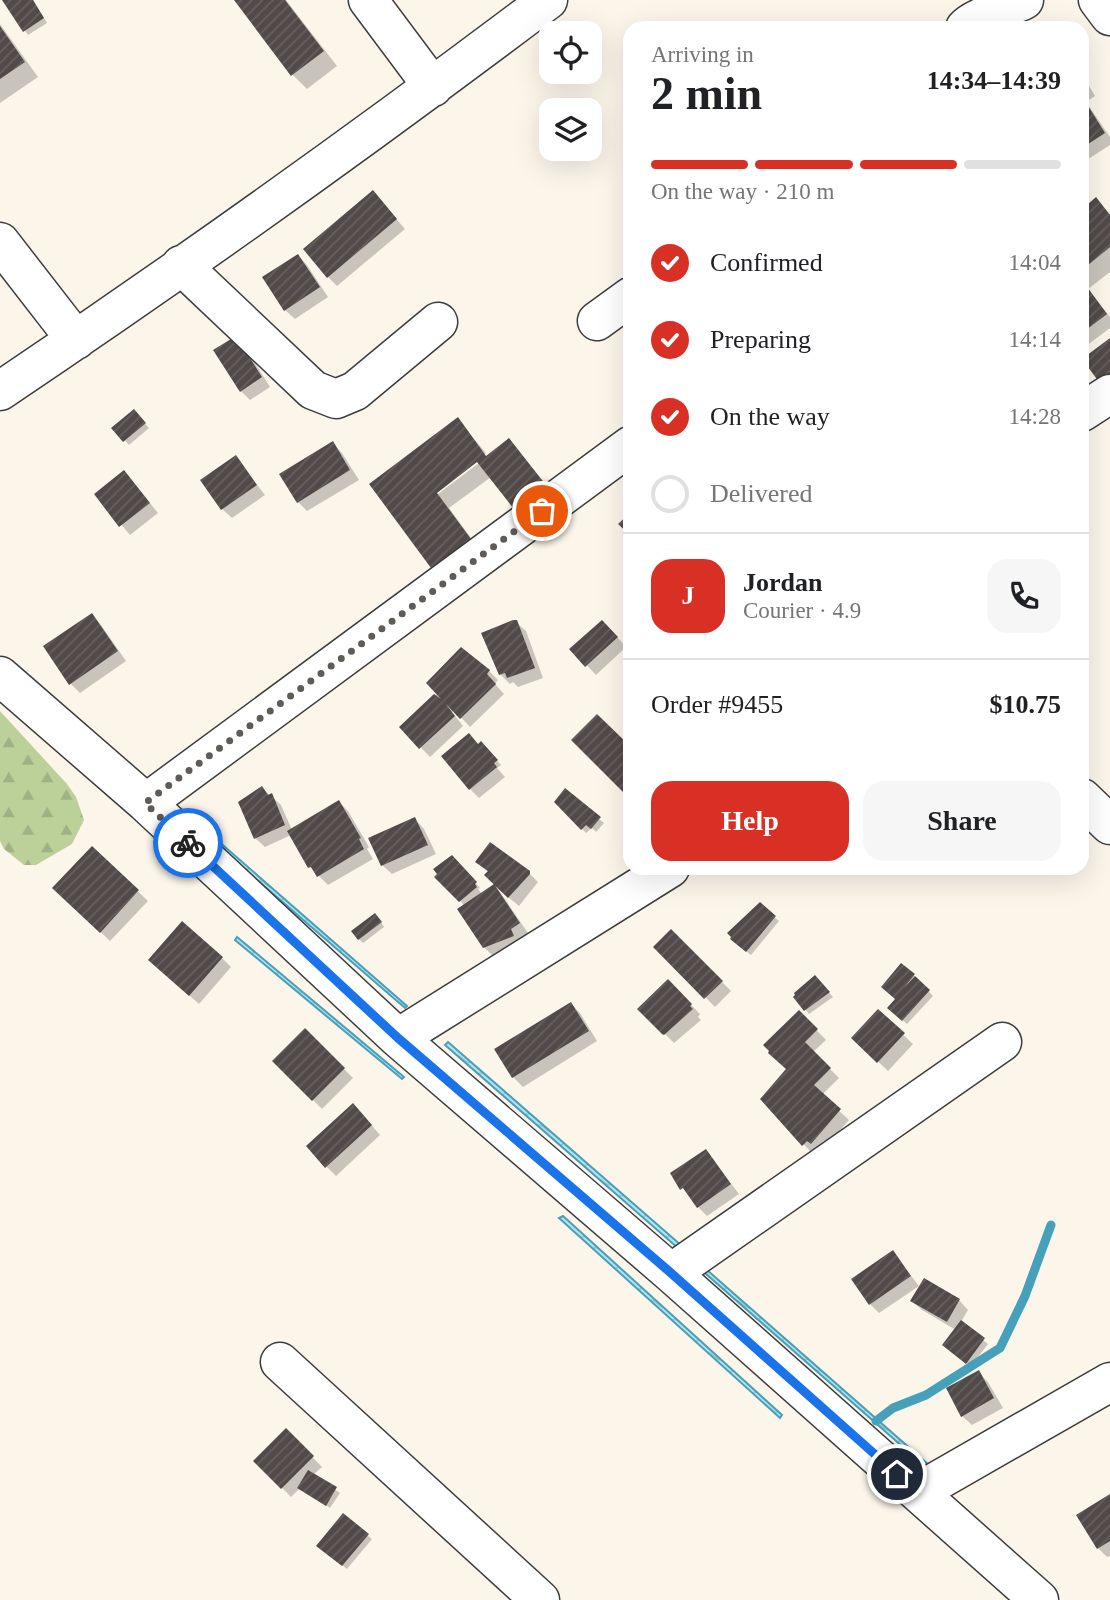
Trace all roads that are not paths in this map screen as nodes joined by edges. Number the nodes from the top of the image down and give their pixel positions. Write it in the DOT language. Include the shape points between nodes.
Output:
graph roads {
  1 [pos="368,0"];
  2 [pos="548,0"];
  3 [pos="1024,0"];
  4 [pos="1098,0"];
  5 [pos="970,16"];
  6 [pos="1110,16"];
  7 [pos="433,87"];
  8 [pos="0,242"];
  9 [pos="181,265"];
  10 [pos="623,303"];
  11 [pos="597,321"];
  12 [pos="438,322"];
  13 [pos="76,340"];
  14 [pos="0,391"];
  15 [pos="1110,394"];
  16 [pos="1089,408"];
  17 [pos="623,451"];
  18 [pos="0,676"];
  19 [pos="145,803"];
  20 [pos="1089,806"];
  21 [pos="1110,825"];
  22 [pos="659,875"];
  23 [pos="398,1038"];
  24 [pos="1002,1042"];
  25 [pos="671,1273"];
  26 [pos="280,1362"];
  27 [pos="1110,1381"];
  28 [pos="918,1492"];
  29 [pos="540,1600"];
  30 [pos="1039,1600"];
  1 -- 7 [label="street"];
  2 -- 7 [label="street"];
  3 -- 5 [label="street" via="992,15"];
  4 -- 6 [label="street"];
  7 -- 9 [label="street"];
  8 -- 13 [label="street"];
  9 -- 12 [label="street" via="313,390 336,399 355,391"];
  9 -- 13 [label="street"];
  10 -- 11 [label="street"];
  13 -- 14 [label="street"];
  15 -- 16 [label="street"];
  17 -- 19 [label="street"];
  18 -- 19 [label="street"];
  19 -- 23 [label="street"];
  20 -- 21 [label="street"];
  22 -- 23 [label="street"];
  23 -- 25 [label="street"];
  24 -- 25 [label="street"];
  25 -- 28 [label="street"];
  26 -- 29 [label="street"];
  27 -- 28 [label="street"];
  28 -- 30 [label="street"];
}
